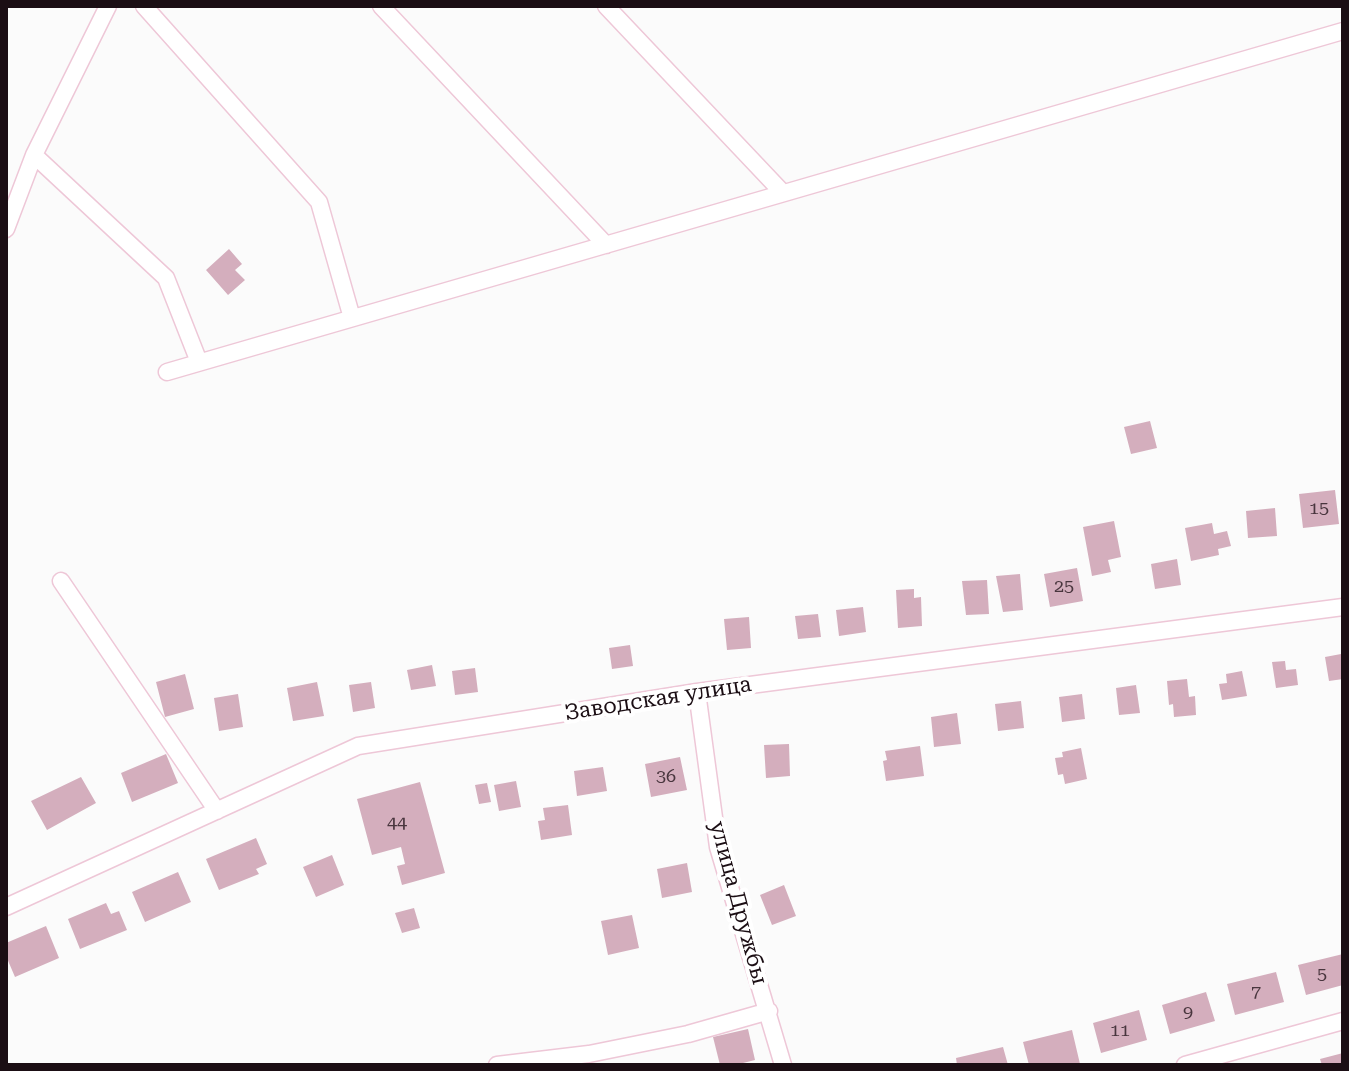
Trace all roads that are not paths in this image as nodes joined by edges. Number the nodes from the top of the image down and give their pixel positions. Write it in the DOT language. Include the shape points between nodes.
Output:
graph roads {
  1 [pos="108,6"];
  2 [pos="144,6"];
  3 [pos="381,6"];
  4 [pos="606,6"];
  5 [pos="1343,31"];
  6 [pos="34,155"];
  7 [pos="783,193"];
  8 [pos="6,229"];
  9 [pos="606,245"];
  10 [pos="352,318"];
  11 [pos="199,362"];
  12 [pos="167,372"];
  13 [pos="61,581"];
  14 [pos="1343,607"];
  15 [pos="697,692"];
  16 [pos="217,811"];
  17 [pos="6,907"];
  18 [pos="769,1011"];
  19 [pos="1343,1021"];
  20 [pos="497,1065"];
  21 [pos="783,1065"];
  22 [pos="1185,1065"];
  1 -- 6 [label="street"];
  2 -- 10 [label="street" via="319,202"];
  3 -- 9 [label="street"];
  4 -- 7 [label="street"];
  5 -- 7 [label="street"];
  6 -- 8 [label="street"];
  6 -- 11 [label="street" via="166,278"];
  7 -- 9 [label="street"];
  9 -- 10 [label="street"];
  10 -- 11 [label="street"];
  11 -- 12 [label="street"];
  13 -- 16 [label="street"];
  14 -- 15 [label="street, Заводская улица"];
  15 -- 16 [label="street, Заводская улица" via="358,746"];
  15 -- 18 [label="street, улица Дружбы" via="718,847"];
  16 -- 17 [label="street, Заводская улица"];
  18 -- 20 [label="street" via="589,1054"];
  18 -- 21 [label="street, улица Дружбы"];
  19 -- 22 [label="street"];
}
